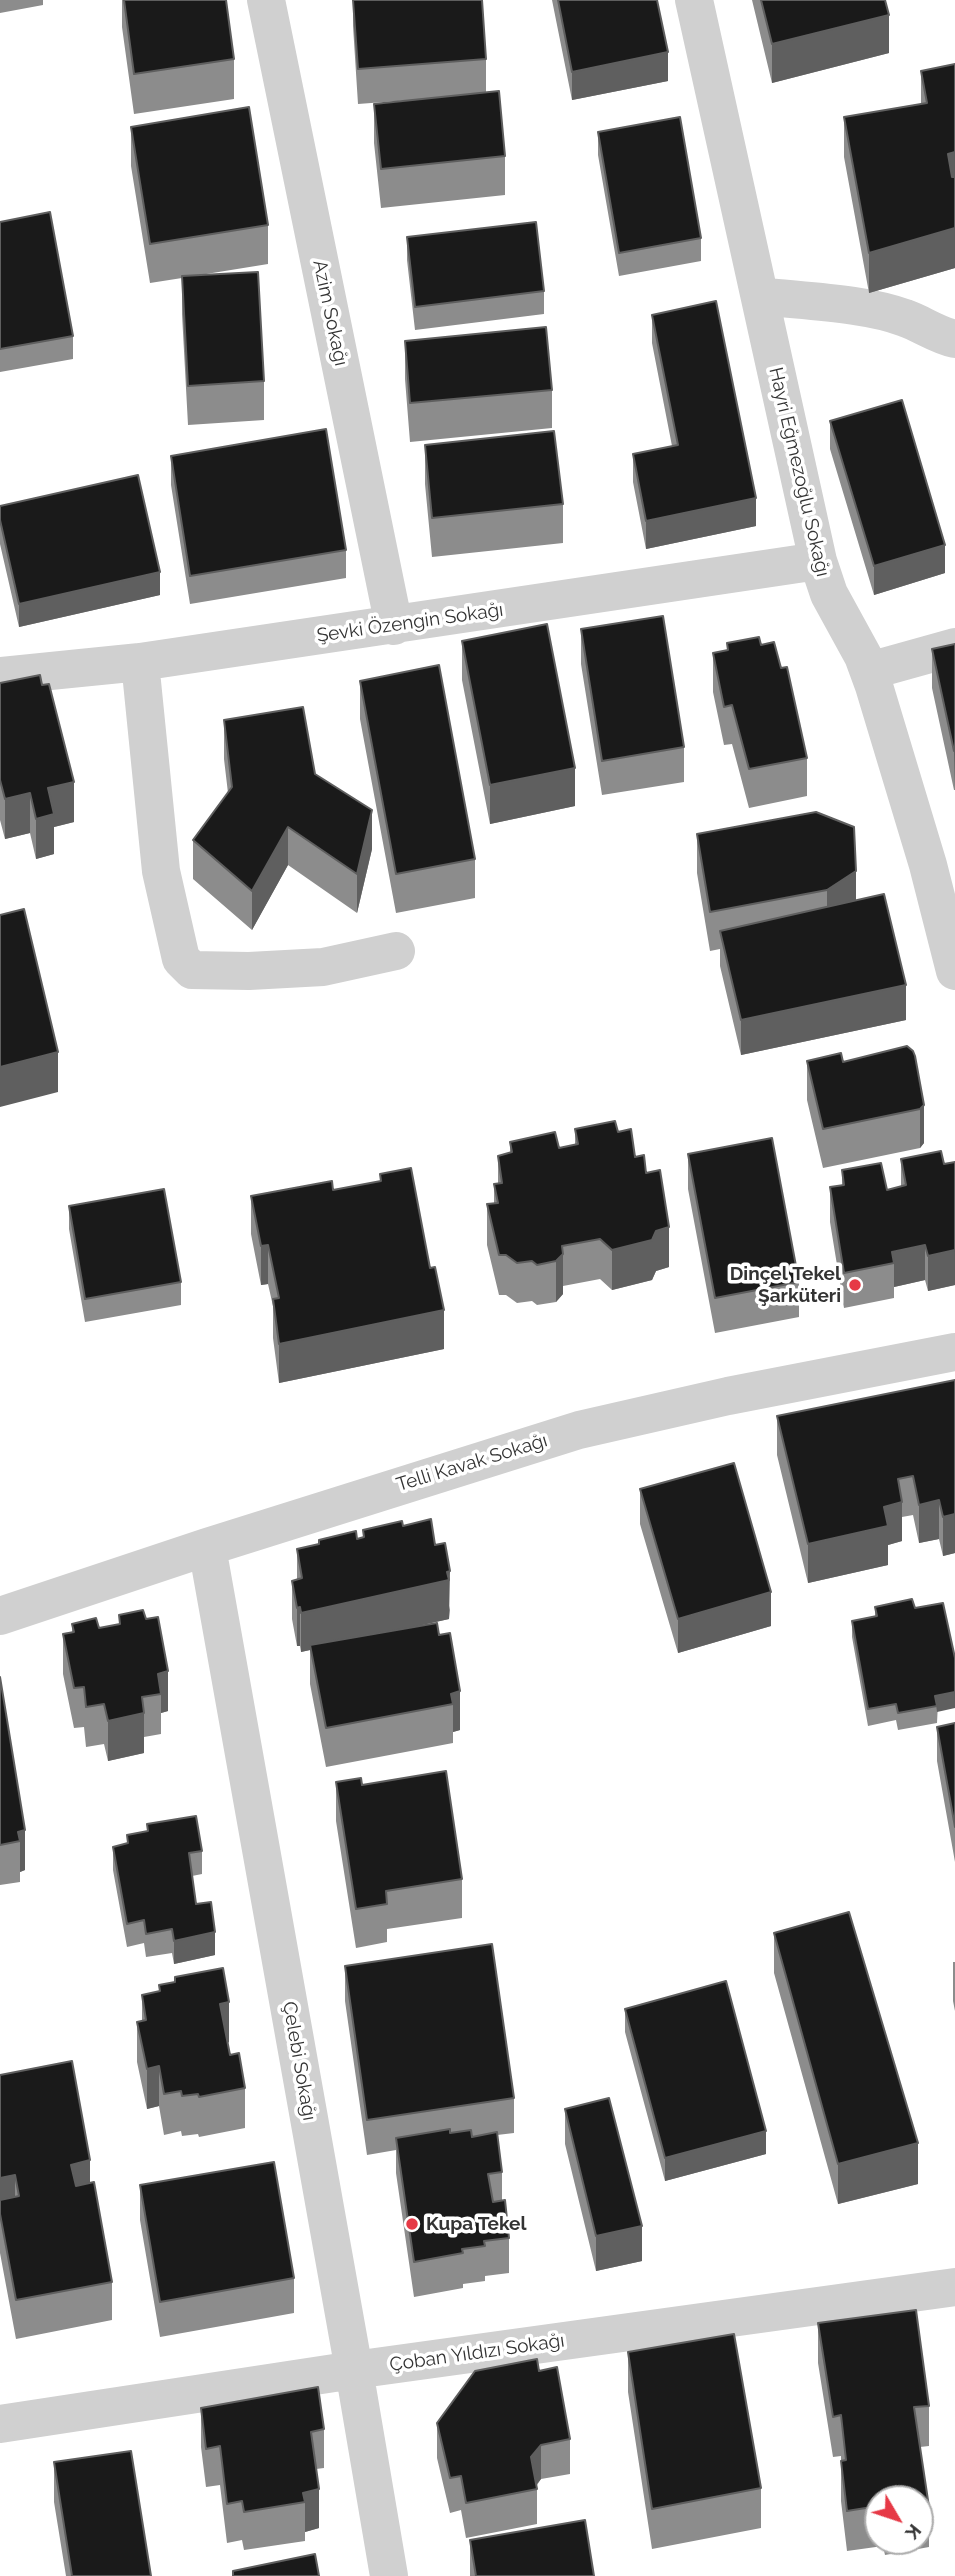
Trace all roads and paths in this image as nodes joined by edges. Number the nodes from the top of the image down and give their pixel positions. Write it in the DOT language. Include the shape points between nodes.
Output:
graph roads {
  1 [pos="266,0"];
  2 [pos="694,0"];
  3 [pos="760,296"];
  4 [pos="955,339"];
  5 [pos="818,561"];
  6 [pos="394,626"];
  7 [pos="955,647"];
  8 [pos="139,662"];
  9 [pos="869,671"];
  10 [pos="0,676"];
  11 [pos="397,951"];
  12 [pos="955,971"];
  13 [pos="955,1353"];
  14 [pos="207,1546"];
  15 [pos="0,1616"];
  16 [pos="955,2287"];
  17 [pos="355,2370"];
  18 [pos="0,2424"];
  19 [pos="389,2576"];
  1 -- 6 [label="street, Azim Sokağı"];
  2 -- 3 [label="street, Hayri Eğmezoğlu Sokağı"];
  3 -- 4 [label="street" via="904,317"];
  3 -- 5 [label="street, Hayri Eğmezoğlu Sokağı"];
  5 -- 6 [label="street, Şevki Özengin Sokağı"];
  5 -- 9 [label="street, Hayri Eğmezoğlu Sokağı" via="829,594"];
  6 -- 8 [label="street, Şevki Özengin Sokağı"];
  7 -- 9 [label="street"];
  8 -- 10 [label="street, Şevki Özengin Sokağı"];
  8 -- 11 [label="street" via="161,871 181,959 192,970 249,971 323,967"];
  9 -- 12 [label="street, Hayri Eğmezoğlu Sokağı"];
  13 -- 14 [label="street, Telli Kavak Sokağı" via="579,1430"];
  14 -- 15 [label="street, Telli Kavak Sokağı"];
  14 -- 17 [label="street, Çelebi Sokağı"];
  16 -- 17 [label="street, Çoban Yıldızı Sokağı"];
  17 -- 18 [label="street, Çoban Yıldızı Sokağı"];
  17 -- 19 [label="street, Çelebi Sokağı"];
}
